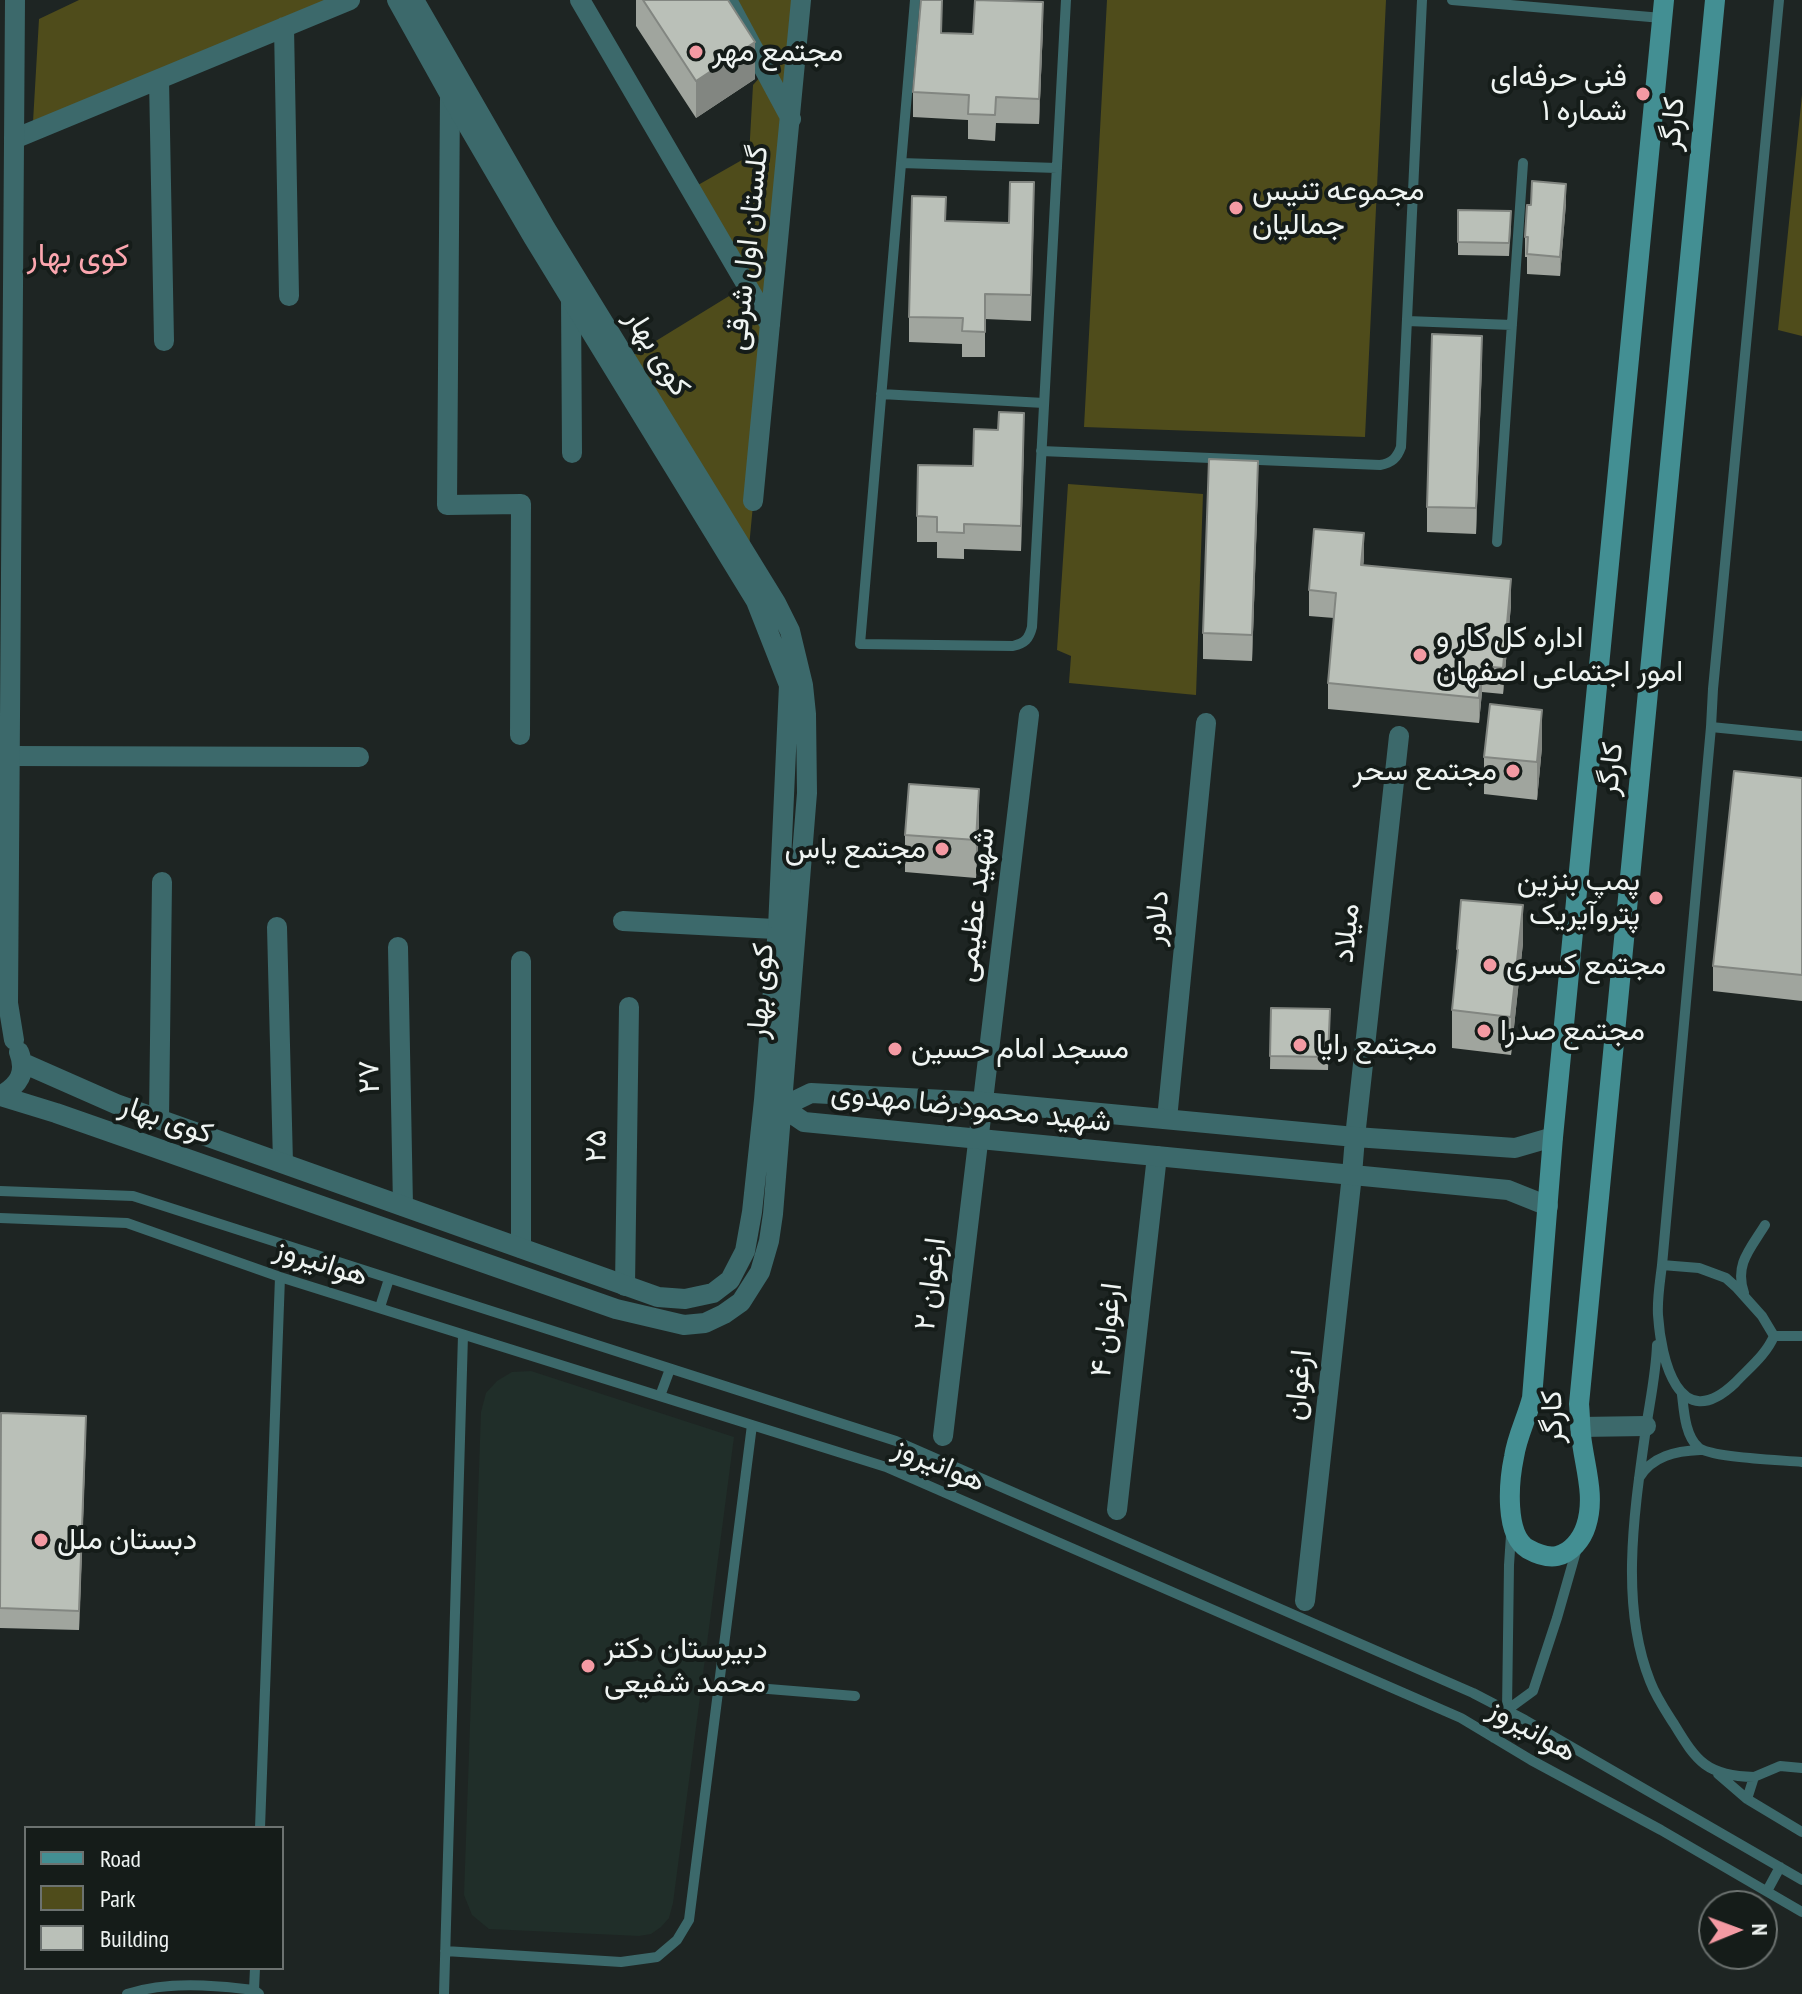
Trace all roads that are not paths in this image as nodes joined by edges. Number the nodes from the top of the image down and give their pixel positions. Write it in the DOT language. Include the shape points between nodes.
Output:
graph roads {
  1 [pos="15,0"];
  2 [pos="350,0"];
  3 [pos="397,0"];
  4 [pos="414,0"];
  5 [pos="580,0"];
  6 [pos="727,0"];
  7 [pos="801,0"];
  8 [pos="915,0"];
  9 [pos="1066,0"];
  10 [pos="1422,0"];
  11 [pos="1452,0"];
  12 [pos="1715,0"];
  13 [pos="1779,0"];
  14 [pos="1663,9"];
  15 [pos="284,27"];
  16 [pos="159,79"];
  17 [pos="457,91"];
  18 [pos="791,119"];
  19 [pos="14,139"];
  20 [pos="901,163"];
  21 [pos="1523,163"];
  22 [pos="1057,168"];
  23 [pos="7,256"];
  24 [pos="289,296"];
  25 [pos="571,298"];
  26 [pos="1407,321"];
  27 [pos="770,325"];
  28 [pos="1512,325"];
  29 [pos="164,341"];
  30 [pos="881,394"];
  31 [pos="1044,403"];
  32 [pos="1041,451"];
  33 [pos="572,453"];
  34 [pos="753,501"];
  35 [pos="1497,542"];
  36 [pos="1029,715"];
  37 [pos="1206,723"];
  38 [pos="1711,727"];
  39 [pos="520,735"];
  40 [pos="1399,736"];
  41 [pos="1802,736"];
  42 [pos="10,756"];
  43 [pos="359,757"];
  44 [pos="162,882"];
  45 [pos="623,921"];
  46 [pos="277,927"];
  47 [pos="787,929"];
  48 [pos="398,947"];
  49 [pos="521,961"];
  50 [pos="629,1007"];
  51 [pos="7,1033"];
  52 [pos="23,1063"];
  53 [pos="0,1096"];
  54 [pos="983,1102"];
  55 [pos="773,1103"];
  56 [pos="159,1119"];
  57 [pos="1167,1119"];
  58 [pos="1355,1137"];
  59 [pos="1553,1137"];
  60 [pos="978,1140"];
  61 [pos="1157,1156"];
  62 [pos="283,1163"];
  63 [pos="1352,1175"];
  64 [pos="0,1191"];
  65 [pos="403,1206"];
  66 [pos="1548,1206"];
  67 [pos="0,1218"];
  68 [pos="1765,1225"];
  69 [pos="521,1248"];
  70 [pos="1662,1265"];
  71 [pos="280,1277"];
  72 [pos="389,1279"];
  73 [pos="625,1286"];
  74 [pos="1746,1298"];
  75 [pos="380,1307"];
  76 [pos="1658,1319"];
  77 [pos="463,1335"];
  78 [pos="1774,1336"];
  79 [pos="1802,1336"];
  80 [pos="670,1369"];
  81 [pos="1682,1395"];
  82 [pos="660,1396"];
  83 [pos="752,1425"];
  84 [pos="1646,1426"];
  85 [pos="1580,1427"];
  86 [pos="943,1436"];
  87 [pos="1700,1450"];
  88 [pos="1802,1462"];
  89 [pos="962,1470"];
  90 [pos="1638,1480"];
  91 [pos="949,1494"];
  92 [pos="1117,1510"];
  93 [pos="1512,1526"];
  94 [pos="1579,1541"];
  95 [pos="1305,1601"];
  96 [pos="719,1685"];
  97 [pos="855,1696"];
  98 [pos="1507,1710"];
  99 [pos="1494,1738"];
  100 [pos="1802,1768"];
  101 [pos="1715,1772"];
  102 [pos="1754,1777"];
  103 [pos="1747,1799"];
  104 [pos="260,1826"];
  105 [pos="1802,1832"];
  106 [pos="1780,1867"];
  107 [pos="1802,1880"];
  108 [pos="1765,1890"];
  109 [pos="1768,1890"];
  110 [pos="1778,1898"];
  111 [pos="1802,1912"];
  112 [pos="445,1951"];
  113 [pos="255,1970"];
  114 [pos="256,1992"];
  115 [pos="127,1994"];
  116 [pos="444,1994"];
  1 -- 19 [label="street"];
  2 -- 15 [label="street"];
  3 -- 17 [label="street, کوی بهار"];
  4 -- 17 [label="street, کوی بهار"];
  5 -- 27 [label="street"];
  6 -- 18 [label="street"];
  7 -- 18 [label="street, گلستان اول شرقی"];
  8 -- 20 [label="lane"];
  9 -- 22 [label="lane"];
  10 -- 26 [label="lane"];
  11 -- 14 [label="lane"];
  12 -- 85 [label="main road, کارگر"];
  13 -- 38 [label="lane"];
  14 -- 59 [label="main road, کارگر"];
  15 -- 16 [label="street"];
  15 -- 24 [label="street"];
  16 -- 19 [label="street"];
  16 -- 29 [label="street"];
  17 -- 25 [label="street, کوی بهار"];
  17 -- 39 [label="street" via="447,505 521,504"];
  17 -- 47 [label="street, کوی بهار" via="790,631 806,714 807,793"];
  18 -- 27 [label="street, گلستان اول شرقی"];
  19 -- 23 [label="street"];
  20 -- 22 [label="lane"];
  20 -- 30 [label="lane"];
  21 -- 28 [label="lane"];
  22 -- 31 [label="lane"];
  23 -- 42 [label="street"];
  25 -- 33 [label="street"];
  25 -- 47 [label="street, کوی بهار" via="756,601 789,685"];
  26 -- 28 [label="lane"];
  26 -- 32 [label="lane" via="1401,447 1388,464"];
  27 -- 34 [label="street, گلستان اول شرقی"];
  28 -- 35 [label="lane"];
  30 -- 31 [label="lane"];
  30 -- 32 [label="lane" via="860,644 1026,642 1032,627"];
  31 -- 32 [label="lane"];
  36 -- 54 [label="street, شهید عظیمی"];
  37 -- 57 [label="street, دلاور"];
  38 -- 41 [label="lane"];
  38 -- 70 [label="lane"];
  40 -- 58 [label="street, میلاد"];
  42 -- 43 [label="street"];
  42 -- 51 [label="street"];
  44 -- 56 [label="street"];
  45 -- 47 [label="street"];
  46 -- 62 [label="street"];
  47 -- 55 [label="street, کوی بهار"];
  48 -- 65 [label="street, ۲۷"];
  49 -- 69 [label="street"];
  50 -- 73 [label="street, ۲۵"];
  51 -- 52 [label="street"];
  52 -- 53 [label="street, کوی بهار" via="17,1083"];
  52 -- 56 [label="street, کوی بهار"];
  53 -- 55 [label="street, کوی بهار" via="616,1309 684,1325 724,1314 741,1302 760,1272 771,1228"];
  54 -- 55 [label="street, شهید محمودرضا مهدوی" via="811,1093"];
  54 -- 57 [label="street, شهید محمودرضا مهدوی"];
  54 -- 60 [label="street, شهید عظیمی"];
  55 -- 60 [label="street, شهید محمودرضا مهدوی" via="804,1122"];
  55 -- 73 [label="street, کوی بهار" via="745,1251 730,1280 713,1293 685,1299"];
  56 -- 62 [label="street, کوی بهار"];
  57 -- 58 [label="street, شهید محمودرضا مهدوی"];
  58 -- 59 [label="street, شهید محمودرضا مهدوی" via="1515,1148"];
  58 -- 63 [label="street, میلاد"];
  59 -- 66 [label="main road, کارگر"];
  60 -- 61 [label="street, شهید محمودرضا مهدوی"];
  60 -- 86 [label="street, ارغوان ۲"];
  61 -- 63 [label="street, شهید محمودرضا مهدوی"];
  61 -- 92 [label="street, ارغوان ۴"];
  62 -- 65 [label="street, کوی بهار"];
  63 -- 66 [label="street, شهید محمودرضا مهدوی" via="1508,1190"];
  63 -- 95 [label="street, ارغوان"];
  64 -- 72 [label="lane, هوانیروز" via="133,1196"];
  65 -- 69 [label="street, کوی بهار"];
  66 -- 93 [label="main road, کارگر" via="1532,1398 1512,1468"];
  67 -- 71 [label="lane, هوانیروز" via="127,1223"];
  68 -- 74 [label="lane" via="1742,1262 1740,1281"];
  69 -- 73 [label="street, کوی بهار"];
  70 -- 74 [label="lane" via="1714,1273"];
  70 -- 76 [label="lane"];
  71 -- 75 [label="lane, هوانیروز"];
  71 -- 104 [label="lane"];
  72 -- 75 [label="lane"];
  72 -- 80 [label="lane, هوانیروز"];
  74 -- 78 [label="lane"];
  75 -- 77 [label="lane, هوانیروز"];
  76 -- 81 [label="lane" via="1670,1377"];
  76 -- 84 [label="lane"];
  77 -- 82 [label="lane, هوانیروز"];
  77 -- 112 [label="lane"];
  78 -- 79 [label="lane"];
  78 -- 81 [label="lane" via="1764,1354 1727,1390 1699,1401"];
  80 -- 82 [label="lane"];
  80 -- 89 [label="lane, هوانیروز" via="896,1441"];
  81 -- 87 [label="lane" via="1689,1430"];
  82 -- 83 [label="lane, هوانیروز"];
  83 -- 91 [label="lane, هوانیروز" via="886,1467"];
  83 -- 96 [label="lane"];
  84 -- 85 [label="street"];
  84 -- 90 [label="lane"];
  85 -- 94 [label="main road, کارگر" via="1589,1506"];
  87 -- 88 [label="lane"];
  87 -- 90 [label="lane" via="1658,1458"];
  89 -- 91 [label="lane"];
  89 -- 98 [label="lane, هوانیروز"];
  90 -- 101 [label="lane" via="1633,1575 1638,1643 1659,1702 1691,1750"];
  91 -- 99 [label="lane, هوانیروز" via="1461,1718"];
  93 -- 94 [label="main road" via="1520,1544 1549,1557"];
  93 -- 98 [label="lane"];
  94 -- 98 [label="lane" via="1533,1691"];
  96 -- 97 [label="lane"];
  96 -- 112 [label="lane" via="689,1920 677,1940 657,1957 621,1962"];
  98 -- 99 [label="lane"];
  98 -- 106 [label="lane, هوانیروز"];
  99 -- 108 [label="lane, هوانیروز"];
  100 -- 102 [label="lane" via="1780,1766"];
  101 -- 102 [label="lane"];
  101 -- 103 [label="lane"];
  102 -- 103 [label="lane"];
  103 -- 105 [label="lane"];
  106 -- 107 [label="lane, هوانیروز"];
  106 -- 109 [label="lane"];
  110 -- 111 [label="lane, هوانیروز"];
  112 -- 116 [label="lane"];
  113 -- 114 [label="lane"];
  114 -- 115 [label="lane" via="215,1985"];
}
